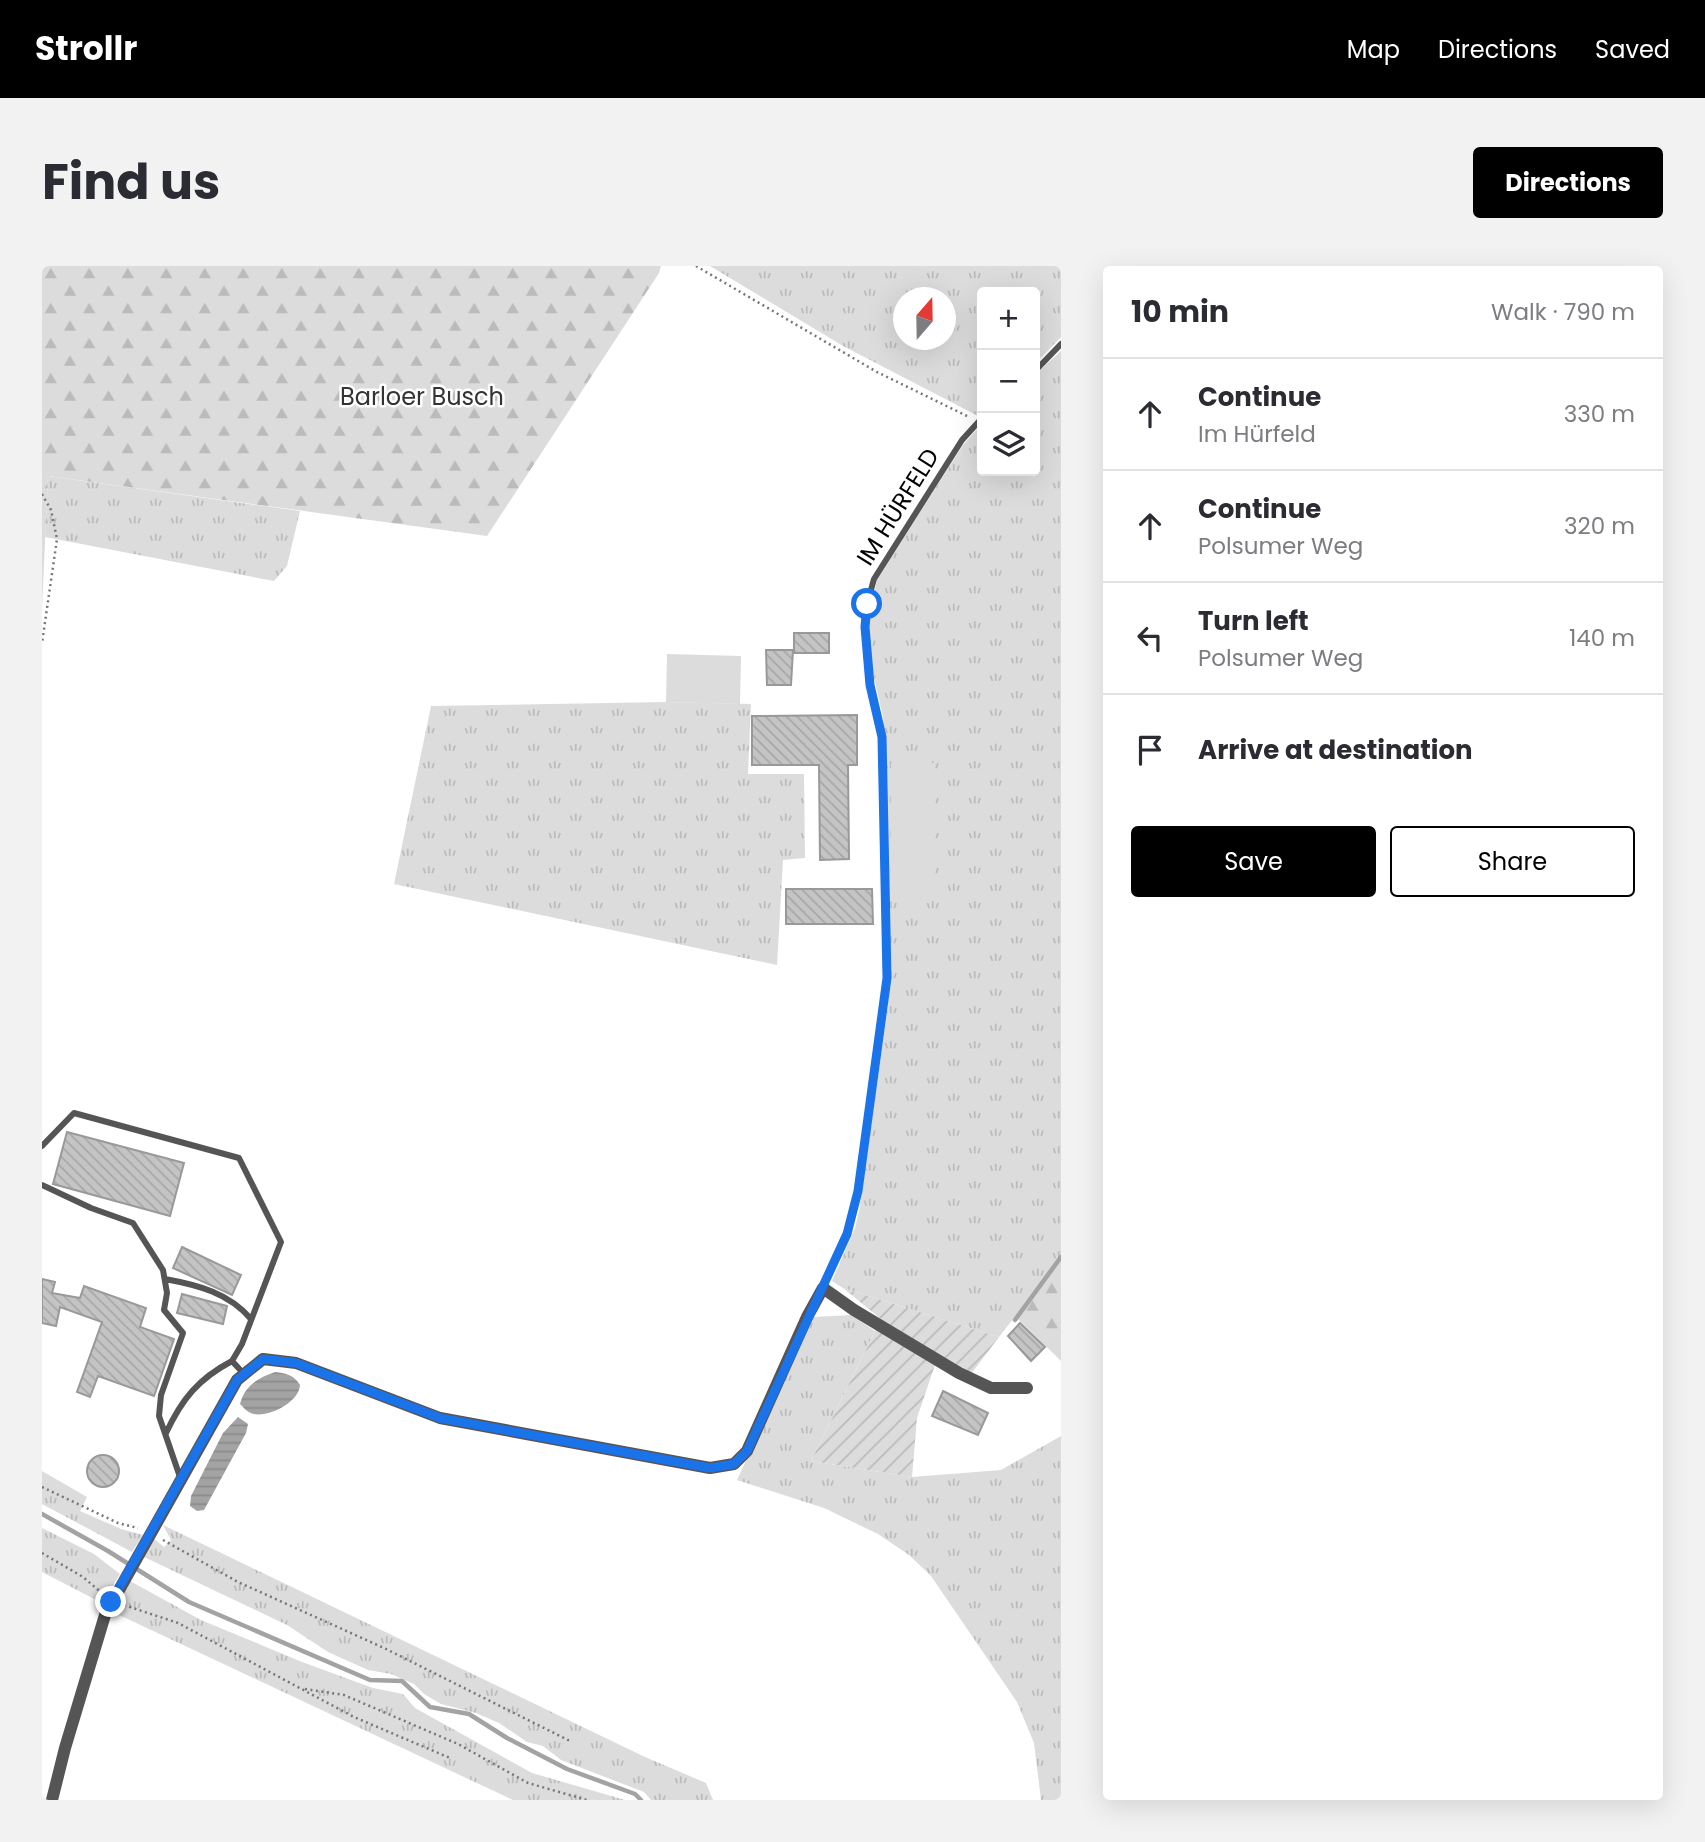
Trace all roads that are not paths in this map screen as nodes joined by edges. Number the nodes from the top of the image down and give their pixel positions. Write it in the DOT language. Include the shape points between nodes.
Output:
graph roads {
  1 [pos="1061,344"];
  2 [pos="1040,366"];
  3 [pos="977,423"];
  4 [pos="42,1146"];
  5 [pos="42,1185"];
  6 [pos="164,1279"];
  7 [pos="823,1288"];
  8 [pos="251,1319"];
  9 [pos="232,1361"];
  10 [pos="244,1374"];
  11 [pos="1027,1388"];
  12 [pos="166,1433"];
  13 [pos="181,1479"];
  14 [pos="52,1800"];
  1 -- 2 [label="lane"];
  3 -- 7 [label="lane, IM HÜRFELD" via="874,579 867,604 870,685 882,737 887,978 858,1191 847,1234"];
  4 -- 8 [label="lane" via="74,1113 239,1158 281,1242"];
  5 -- 6 [label="lane" via="133,1223"];
  6 -- 8 [label="lane" via="224,1296 240,1305"];
  6 -- 12 [label="lane" via="164,1310 183,1333 161,1395 159,1416"];
  7 -- 10 [label="street" via="747,1451 734,1464 710,1468 440,1418 296,1363 263,1359"];
  7 -- 11 [label="street" via="959,1373 991,1388"];
  8 -- 9 [label="lane"];
  9 -- 10 [label="lane"];
  9 -- 12 [label="lane" via="191,1392"];
  10 -- 13 [label="street"];
  12 -- 13 [label="lane"];
  13 -- 14 [label="street" via="105,1615"];
}
